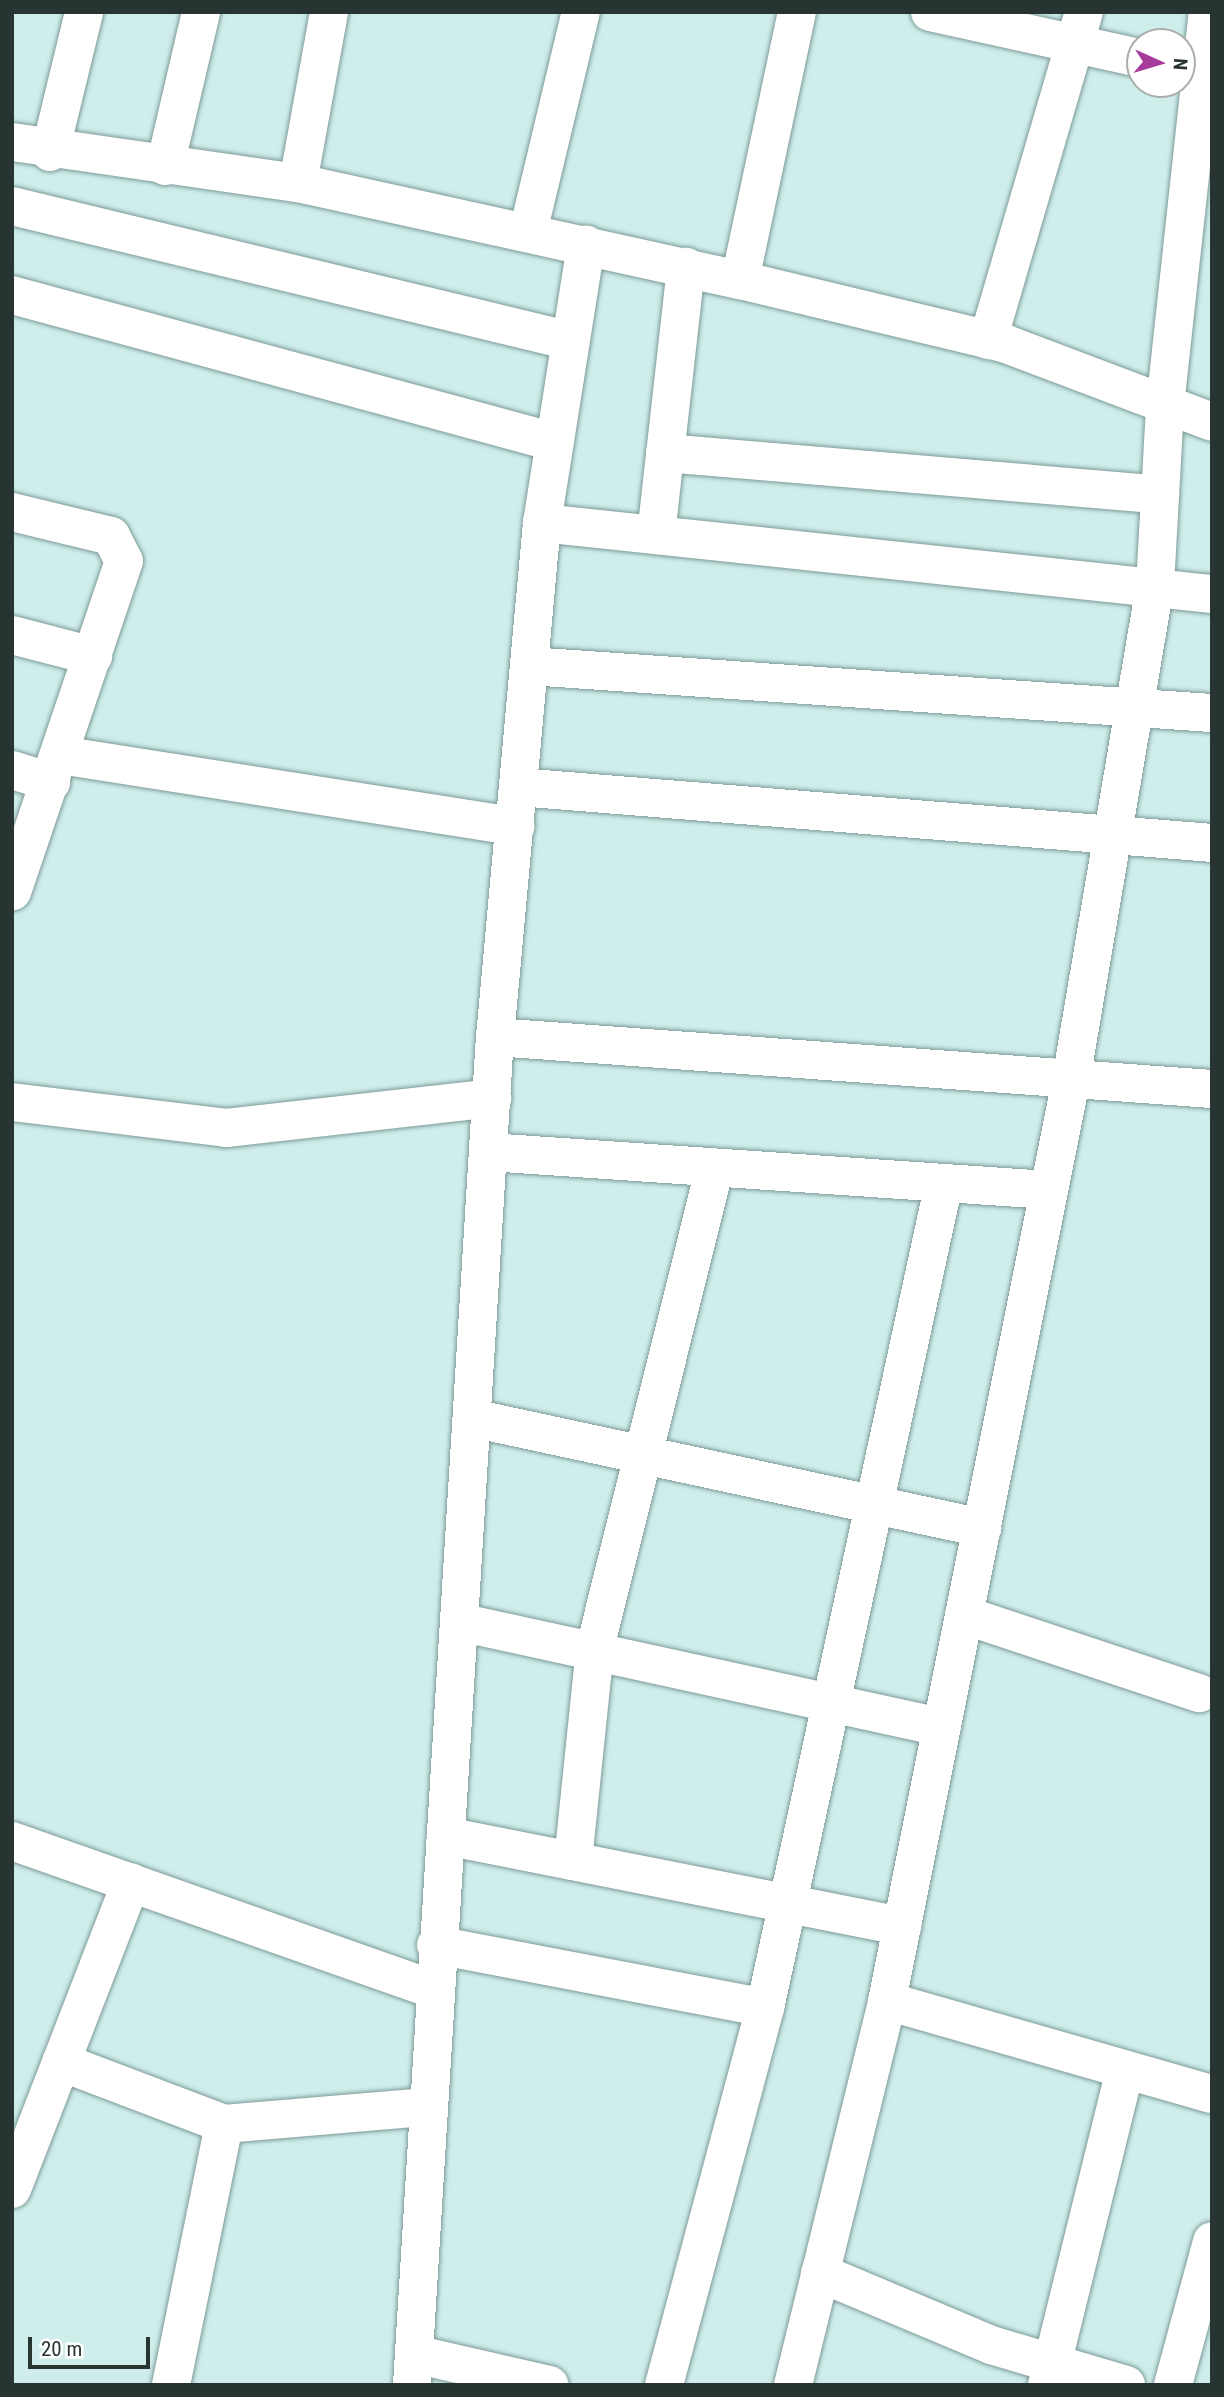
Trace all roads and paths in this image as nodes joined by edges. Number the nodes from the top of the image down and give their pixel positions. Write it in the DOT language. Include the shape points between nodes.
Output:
graph roads {
  1 [pos="84,12"];
  2 [pos="201,12"];
  3 [pos="329,12"];
  4 [pos="581,12"];
  5 [pos="797,12"];
  6 [pos="930,12"];
  7 [pos="1208,12"];
  8 [pos="1081,30"];
  9 [pos="1126,51"];
  10 [pos="1198,67"];
  11 [pos="12,142"];
  12 [pos="50,152"];
  13 [pos="164,166"];
  14 [pos="299,183"];
  15 [pos="12,206"];
  16 [pos="528,232"];
  17 [pos="586,244"];
  18 [pos="686,267"];
  19 [pos="740,279"];
  20 [pos="12,295"];
  21 [pos="988,340"];
  22 [pos="571,341"];
  23 [pos="1165,406"];
  24 [pos="1212,422"];
  25 [pos="554,442"];
  26 [pos="665,453"];
  27 [pos="1160,495"];
  28 [pos="12,512"];
  29 [pos="542,523"];
  30 [pos="656,535"];
  31 [pos="1155,586"];
  32 [pos="1212,594"];
  33 [pos="12,635"];
  34 [pos="93,656"];
  35 [pos="529,666"];
  36 [pos="1135,706"];
  37 [pos="1212,713"];
  38 [pos="55,768"];
  39 [pos="12,770"];
  40 [pos="518,787"];
  41 [pos="515,825"];
  42 [pos="1114,832"];
  43 [pos="1212,843"];
  44 [pos="12,892"];
  45 [pos="495,1037"];
  46 [pos="1071,1080"];
  47 [pos="1212,1089"];
  48 [pos="492,1098"];
  49 [pos="12,1102"];
  50 [pos="488,1152"];
  51 [pos="715,1168"];
  52 [pos="944,1183"];
  53 [pos="1049,1190"];
  54 [pos="472,1418"];
  55 [pos="642,1451"];
  56 [pos="875,1506"];
  57 [pos="982,1528"];
  58 [pos="964,1615"];
  59 [pos="459,1622"];
  60 [pos="595,1648"];
  61 [pos="1199,1693"];
  62 [pos="833,1701"];
  63 [pos="942,1727"];
  64 [pos="446,1836"];
  65 [pos="12,1841"];
  66 [pos="573,1861"];
  67 [pos="131,1882"];
  68 [pos="788,1903"];
  69 [pos="902,1926"];
  70 [pos="436,1945"];
  71 [pos="434,1990"];
  72 [pos="887,2001"];
  73 [pos="765,2008"];
  74 [pos="61,2062"];
  75 [pos="1125,2070"];
  76 [pos="1212,2094"];
  77 [pos="427,2107"];
  78 [pos="224,2124"];
  79 [pos="12,2189"];
  80 [pos="1212,2241"];
  81 [pos="820,2273"];
  82 [pos="413,2369"];
  83 [pos="1050,2376"];
  84 [pos="171,2385"];
  85 [pos="549,2385"];
  86 [pos="664,2385"];
  87 [pos="793,2385"];
  88 [pos="1126,2385"];
  89 [pos="1173,2385"];
  1 -- 12 [label="street"];
  2 -- 13 [label="street"];
  3 -- 14 [label="street"];
  4 -- 16 [label="street"];
  5 -- 19 [label="street"];
  6 -- 8 [label="street"];
  7 -- 10 [label="street"];
  8 -- 9 [label="street"];
  8 -- 21 [label="street"];
  10 -- 23 [label="street"];
  11 -- 12 [label="street"];
  12 -- 13 [label="street"];
  13 -- 14 [label="street"];
  14 -- 16 [label="street"];
  15 -- 22 [label="street"];
  16 -- 17 [label="street"];
  17 -- 18 [label="street"];
  17 -- 22 [label="street"];
  18 -- 19 [label="street"];
  18 -- 26 [label="street"];
  19 -- 21 [label="street"];
  20 -- 25 [label="street"];
  21 -- 23 [label="street"];
  22 -- 25 [label="street"];
  23 -- 24 [label="street"];
  23 -- 27 [label="street"];
  25 -- 29 [label="street"];
  26 -- 27 [label="street"];
  26 -- 30 [label="street"];
  27 -- 31 [label="street"];
  28 -- 34 [label="street" via="97,530 121,547 124,561"];
  29 -- 30 [label="street"];
  29 -- 35 [label="street"];
  30 -- 31 [label="street"];
  31 -- 32 [label="street"];
  31 -- 36 [label="street"];
  33 -- 34 [label="street"];
  34 -- 38 [label="street"];
  35 -- 36 [label="street"];
  35 -- 40 [label="street"];
  36 -- 37 [label="street"];
  36 -- 42 [label="street"];
  38 -- 39 [label="street"];
  38 -- 41 [label="street"];
  38 -- 44 [label="street"];
  40 -- 41 [label="street"];
  40 -- 42 [label="street"];
  41 -- 45 [label="street"];
  42 -- 43 [label="street"];
  42 -- 46 [label="street"];
  45 -- 46 [label="street"];
  45 -- 48 [label="street"];
  46 -- 47 [label="street"];
  46 -- 53 [label="street"];
  48 -- 49 [label="street" via="226,1128"];
  48 -- 50 [label="street"];
  50 -- 51 [label="street"];
  50 -- 54 [label="street"];
  51 -- 52 [label="street"];
  51 -- 55 [label="street"];
  52 -- 53 [label="street"];
  52 -- 56 [label="street"];
  53 -- 57 [label="street"];
  54 -- 55 [label="street"];
  54 -- 59 [label="street"];
  55 -- 56 [label="street"];
  55 -- 60 [label="street"];
  56 -- 57 [label="street"];
  56 -- 62 [label="street"];
  57 -- 58 [label="street"];
  58 -- 61 [label="street"];
  58 -- 63 [label="street"];
  59 -- 60 [label="street"];
  59 -- 64 [label="street"];
  60 -- 62 [label="street"];
  60 -- 66 [label="street"];
  62 -- 63 [label="street"];
  62 -- 68 [label="street"];
  63 -- 69 [label="street"];
  64 -- 66 [label="street"];
  64 -- 70 [label="street"];
  65 -- 67 [label="street"];
  66 -- 68 [label="street"];
  67 -- 71 [label="street"];
  67 -- 74 [label="street"];
  68 -- 69 [label="street"];
  68 -- 73 [label="street"];
  69 -- 72 [label="street"];
  70 -- 71 [label="street"];
  70 -- 73 [label="street"];
  71 -- 77 [label="street"];
  72 -- 75 [label="street"];
  72 -- 81 [label="street"];
  73 -- 86 [label="street"];
  74 -- 78 [label="street"];
  74 -- 79 [label="street"];
  75 -- 76 [label="street"];
  75 -- 83 [label="street"];
  77 -- 78 [label="street"];
  77 -- 82 [label="street"];
  78 -- 84 [label="street"];
  80 -- 89 [label="street"];
  81 -- 83 [label="street"];
  81 -- 87 [label="street"];
  82 -- 85 [label="street"];
  83 -- 88 [label="street"];
}
